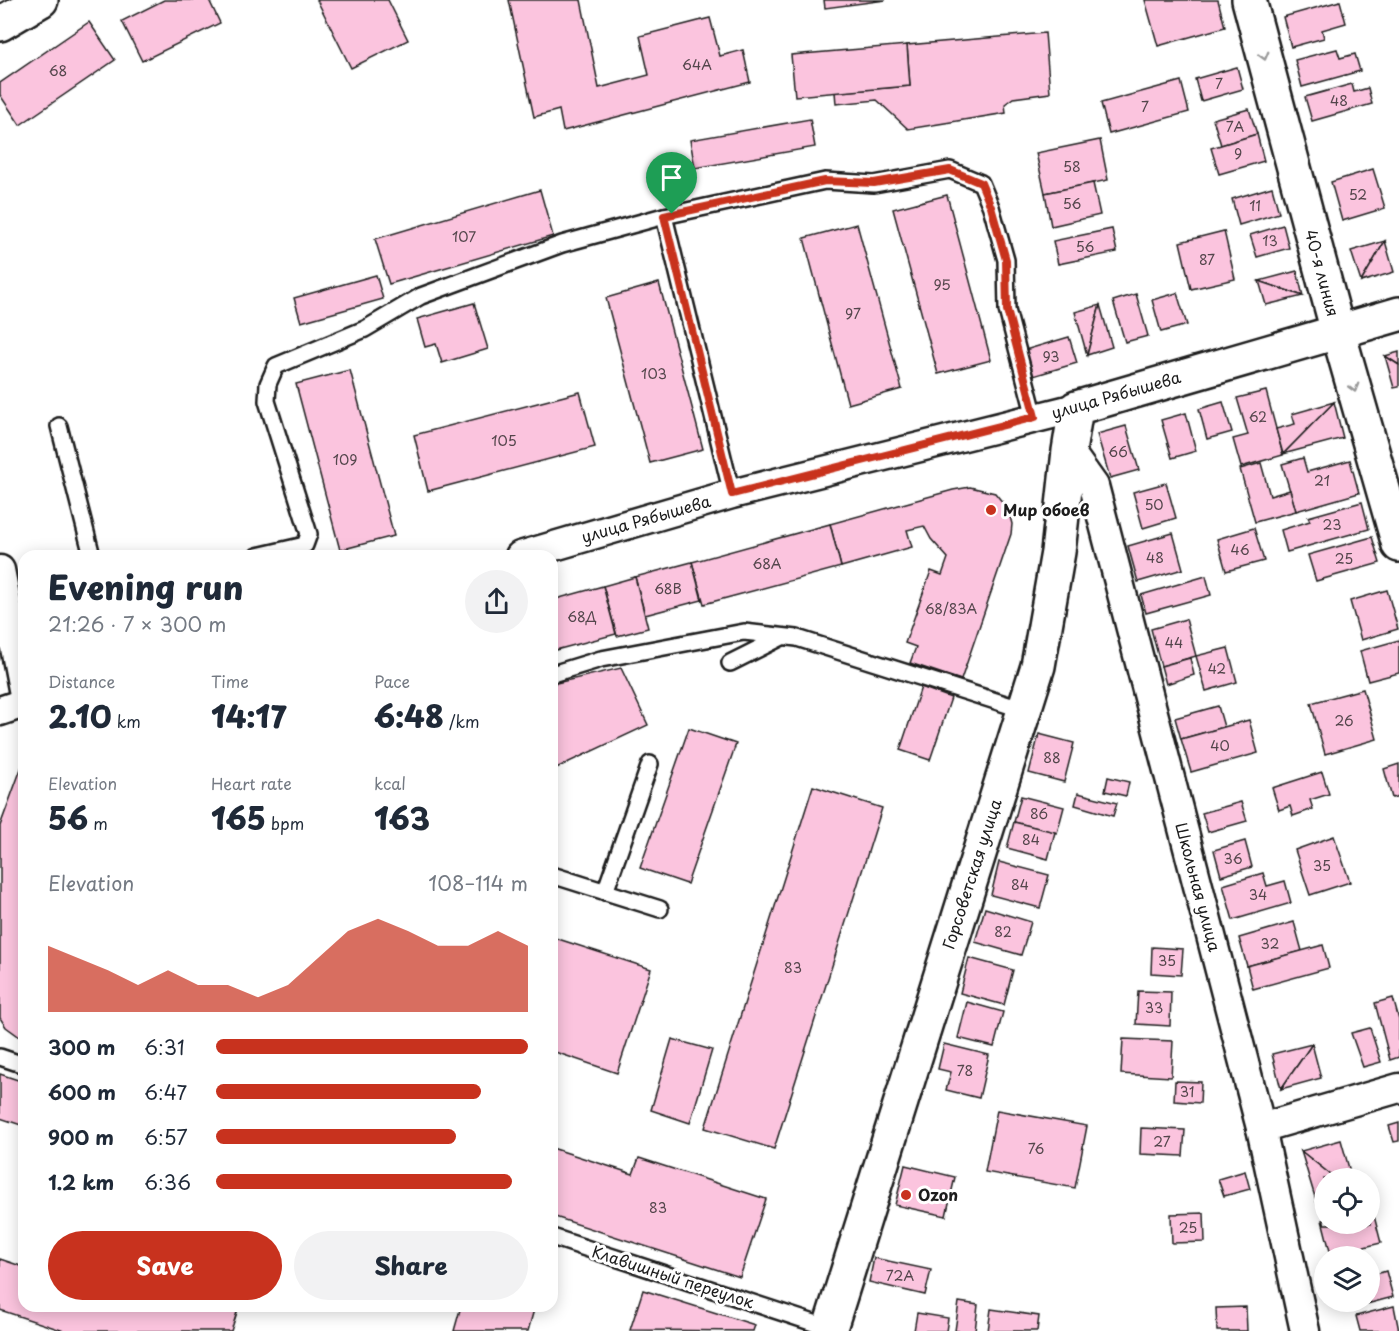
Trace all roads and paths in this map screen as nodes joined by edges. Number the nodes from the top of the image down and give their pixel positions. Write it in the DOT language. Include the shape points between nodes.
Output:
graph roads {
  1 [pos="41,0"];
  2 [pos="1249,0"];
  3 [pos="0,24"];
  4 [pos="664,216"];
  5 [pos="1399,314"];
  6 [pos="1338,332"];
  7 [pos="1076,408"];
  8 [pos="1035,417"];
  9 [pos="59,426"];
  10 [pos="1069,451"];
  11 [pos="732,494"];
  12 [pos="1399,545"];
  13 [pos="90,550"];
  14 [pos="283,550"];
  15 [pos="541,550"];
  16 [pos="0,570"];
  17 [pos="782,637"];
  18 [pos="18,663"];
  19 [pos="730,663"];
  20 [pos="558,672"];
  21 [pos="18,705"];
  22 [pos="1024,710"];
  23 [pos="0,711"];
  24 [pos="650,764"];
  25 [pos="558,877"];
  26 [pos="605,892"];
  27 [pos="660,909"];
  28 [pos="0,1057"];
  29 [pos="18,1063"];
  30 [pos="1399,1088"];
  31 [pos="1261,1128"];
  32 [pos="558,1239"];
  33 [pos="829,1329"];
  34 [pos="1305,1331"];
  1 -- 3 [label="street"];
  2 -- 6 [label="street, 40-я линия, one-way"];
  4 -- 8 [label="lane" via="825,181 874,183 950,170 981,183 1006,260 1007,310"];
  4 -- 11 [label="lane"];
  4 -- 14 [label="lane" via="562,244 420,296 365,329 276,366 268,384 267,401 309,534 304,545"];
  5 -- 6 [label="street, улица Рябышева"];
  6 -- 7 [label="street, улица Рябышева"];
  6 -- 12 [label="street, 40-я линия, one-way"];
  7 -- 8 [label="street, улица Рябышева"];
  7 -- 10 [label="street, Горсоветская улица"];
  8 -- 11 [label="street, улица Рябышева"];
  9 -- 13 [label="lane"];
  10 -- 22 [label="street, Горсоветская улица" via="1056,563 1038,666"];
  10 -- 31 [label="street, Школьная улица" via="1094,486"];
  11 -- 15 [label="street, улица Рябышева"];
  16 -- 18 [label="street"];
  17 -- 19 [label="lane"];
  17 -- 20 [label="lane" via="744,632 602,659"];
  17 -- 22 [label="lane" via="797,638"];
  21 -- 23 [label="street"];
  22 -- 33 [label="street, Горсоветская улица"];
  24 -- 26 [label="lane"];
  25 -- 26 [label="lane"];
  26 -- 27 [label="lane"];
  28 -- 29 [label="lane"];
  30 -- 31 [label="street"];
  31 -- 34 [label="street, Школьная улица"];
  32 -- 33 [label="lane, Клавишный переулок"];
}
